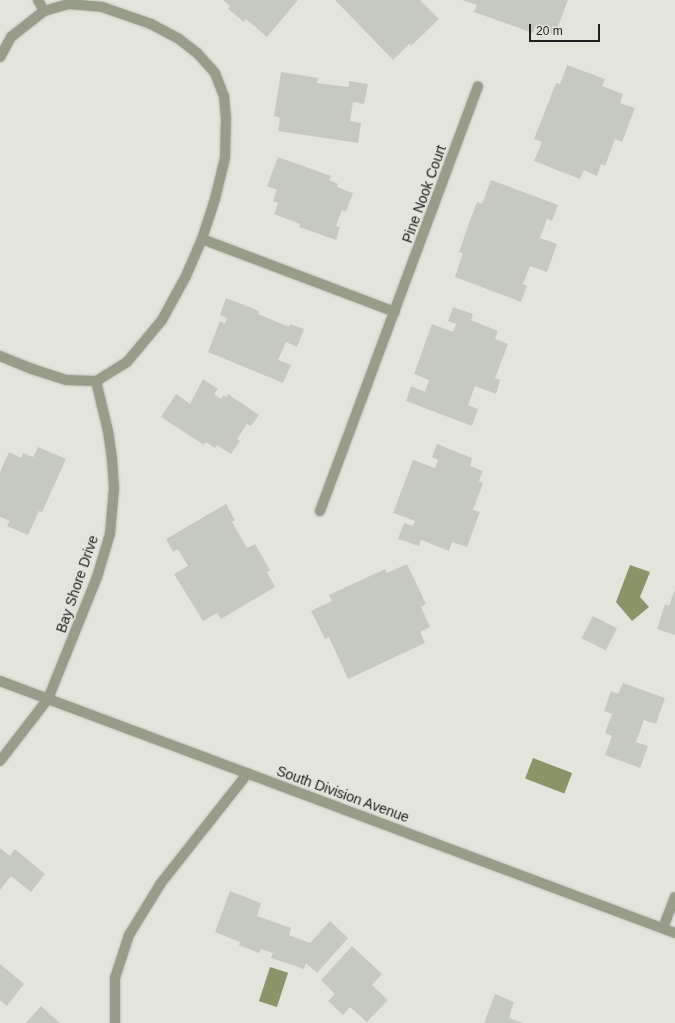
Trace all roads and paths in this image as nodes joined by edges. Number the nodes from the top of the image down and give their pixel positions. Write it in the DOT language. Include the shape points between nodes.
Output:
graph roads {
  1 [pos="38,0"];
  2 [pos="44,11"];
  3 [pos="0,57"];
  4 [pos="478,86"];
  5 [pos="202,239"];
  6 [pos="395,312"];
  7 [pos="0,356"];
  8 [pos="96,381"];
  9 [pos="320,511"];
  10 [pos="0,682"];
  11 [pos="48,699"];
  12 [pos="0,761"];
  13 [pos="248,773"];
  14 [pos="675,897"];
  15 [pos="663,928"];
  16 [pos="675,933"];
  17 [pos="115,1023"];
  1 -- 2 [label="street"];
  2 -- 3 [label="street" via="10,38"];
  2 -- 5 [label="street" via="69,4 102,7 121,13 151,24 179,39 198,54 215,73 224,96 224,158 215,199"];
  4 -- 6 [label="street, Pine Nook Court"];
  5 -- 6 [label="street"];
  5 -- 8 [label="street" via="186,276 162,320 127,362"];
  6 -- 9 [label="street, Pine Nook Court"];
  7 -- 8 [label="street" via="66,380"];
  8 -- 11 [label="street, Bay Shore Drive" via="112,459 114,488 110,534 97,577"];
  10 -- 11 [label="street, South Division Avenue"];
  11 -- 12 [label="street, Bay Shore Drive"];
  11 -- 13 [label="street, South Division Avenue"];
  13 -- 15 [label="street, South Division Avenue"];
  13 -- 17 [label="street" via="160,883 129,935 115,978"];
  14 -- 15 [label="street"];
  15 -- 16 [label="street, South Division Avenue"];
}
